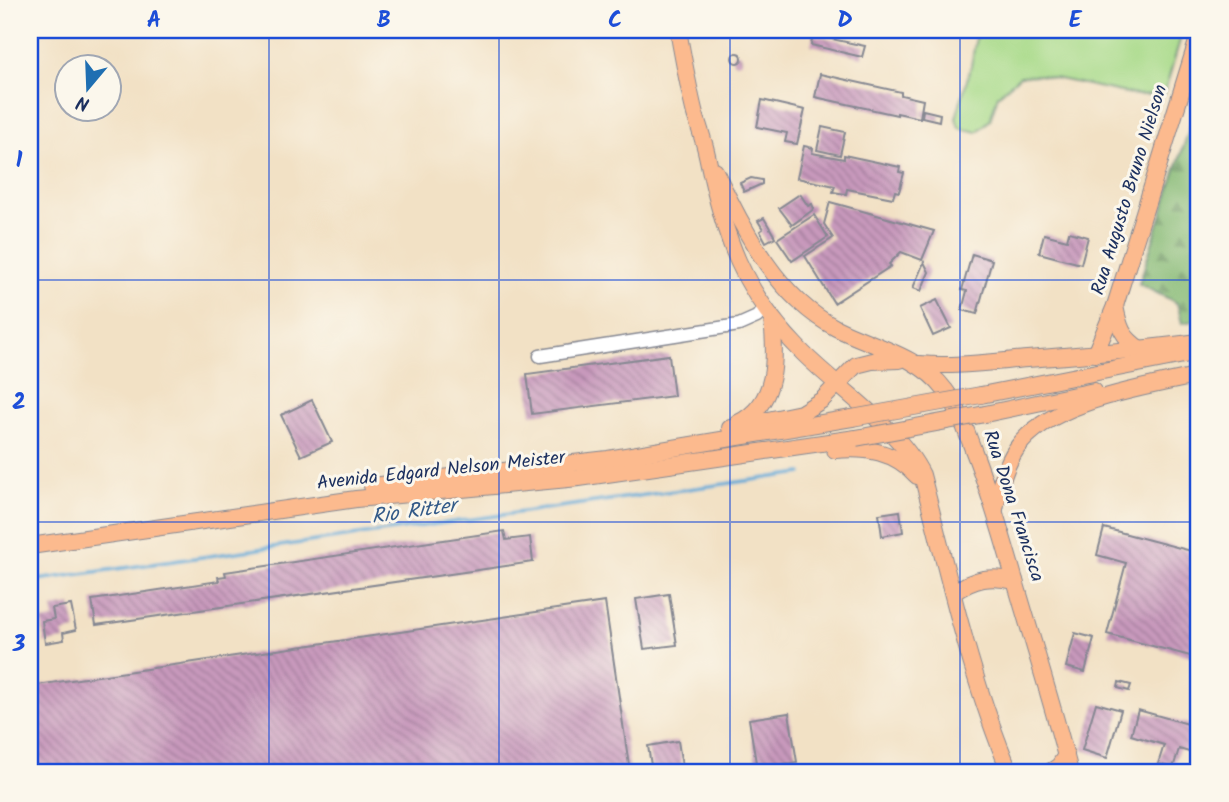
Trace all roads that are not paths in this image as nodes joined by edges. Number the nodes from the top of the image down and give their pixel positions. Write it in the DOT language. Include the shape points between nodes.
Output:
graph roads {
  1 [pos="678,30"];
  2 [pos="1199,35"];
  3 [pos="706,153"];
  4 [pos="790,293"];
  5 [pos="1115,306"];
  6 [pos="768,314"];
  7 [pos="1199,342"];
  8 [pos="1140,349"];
  9 [pos="1199,352"];
  10 [pos="1096,354"];
  11 [pos="540,356"];
  12 [pos="911,362"];
  13 [pos="1199,372"];
  14 [pos="839,385"];
  15 [pos="723,430"];
  16 [pos="423,481"];
  17 [pos="925,484"];
  18 [pos="496,486"];
  19 [pos="995,509"];
  20 [pos="30,536"];
  21 [pos="30,546"];
  22 [pos="1015,581"];
  23 [pos="953,593"];
  24 [pos="1066,755"];
  25 [pos="1010,772"];
  26 [pos="1051,772"];
  27 [pos="1070,772"];
  1 -- 3 [label="main road, Rua Dona Francisca"];
  2 -- 5 [label="main road, Rua Augusto Bruno Nielson"];
  3 -- 4 [label="main road, Rua Dona Francisca" via="738,218"];
  3 -- 6 [label="main road, Rua Dona Francisca" via="730,244"];
  4 -- 6 [label="main road" via="776,297"];
  4 -- 12 [label="main road, Rua Dona Francisca" via="834,327"];
  5 -- 8 [label="main road, Rua Augusto Bruno Nielson" via="1123,336"];
  5 -- 10 [label="main road"];
  6 -- 11 [label="street" via="739,325"];
  6 -- 14 [label="main road, Rua Dona Francisca" via="802,353"];
  6 -- 15 [label="main road" via="776,348 769,391 758,409"];
  7 -- 8 [label="main road"];
  8 -- 10 [label="main road"];
  9 -- 16 [label="main road, Avenida Edgard Nelson Meister, bridge" via="608,459"];
  10 -- 12 [label="main road" via="939,366"];
  12 -- 14 [label="main road" via="856,365"];
  12 -- 19 [label="main road, Rua Dona Francisca" via="932,375 960,414"];
  13 -- 18 [label="main road, Avenida Edgard Nelson Meister, bridge" via="856,438"];
  13 -- 19 [label="main road" via="1077,405 1034,430 1017,447"];
  14 -- 15 [label="main road" via="810,410"];
  14 -- 17 [label="main road, Rua Dona Francisca" via="915,461"];
  15 -- 16 [label="main road"];
  16 -- 20 [label="main road, Avenida Edgard Nelson Meister"];
  17 -- 18 [label="main road" via="892,456 848,449 616,484"];
  17 -- 23 [label="main road, Rua Dona Francisca"];
  18 -- 21 [label="main road, Avenida Edgard Nelson Meister" via="356,499"];
  19 -- 22 [label="main road, Rua Dona Francisca"];
  22 -- 23 [label="main road" via="982,578"];
  22 -- 24 [label="main road, Rua Dona Francisca"];
  23 -- 25 [label="main road, Rua Dona Francisca"];
  24 -- 26 [label="main road"];
  24 -- 27 [label="main road, Rua Dona Francisca"];
}
